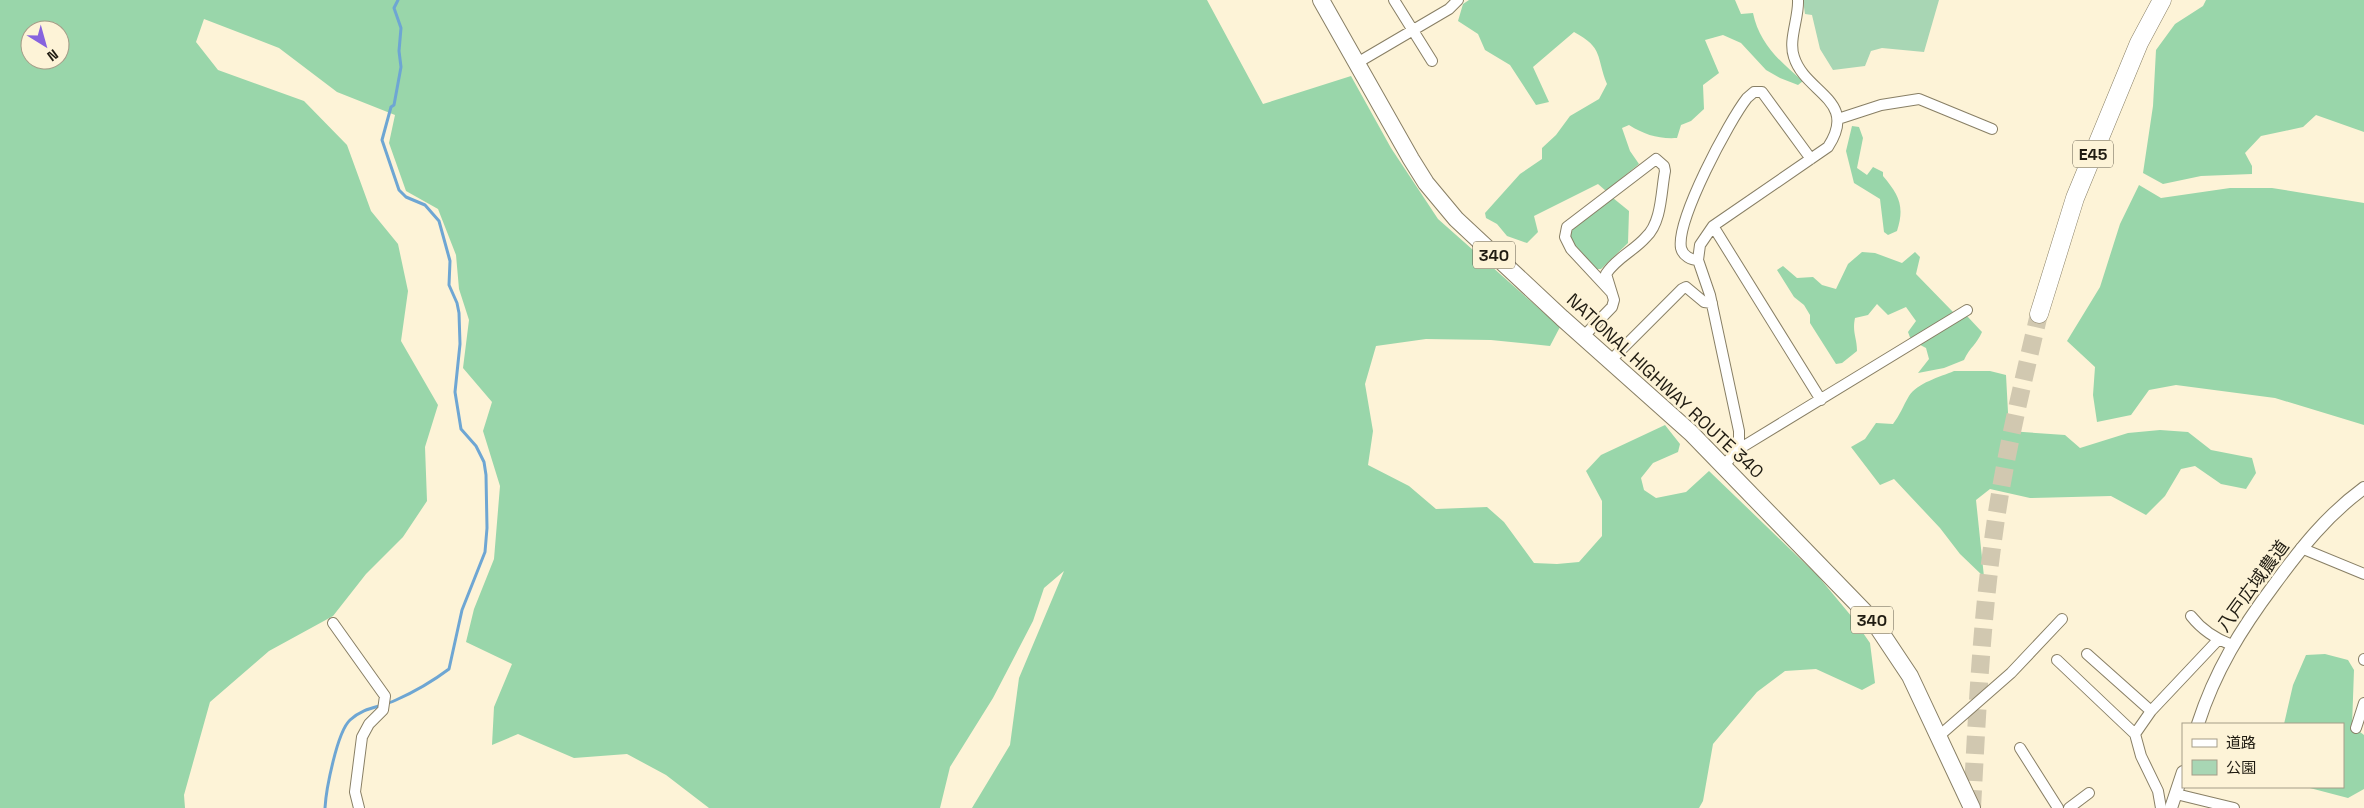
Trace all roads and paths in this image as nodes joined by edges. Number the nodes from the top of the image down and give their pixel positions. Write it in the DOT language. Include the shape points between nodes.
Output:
graph roads {
  1 [pos="1322,0"];
  2 [pos="1394,0"];
  3 [pos="1458,0"];
  4 [pos="1798,0"];
  5 [pos="2162,0"];
  6 [pos="1412,29"];
  7 [pos="1432,61"];
  8 [pos="1357,63"];
  9 [pos="1838,119"];
  10 [pos="1992,129"];
  11 [pos="1812,159"];
  12 [pos="1713,226"];
  13 [pos="1698,260"];
  14 [pos="1611,292"];
  15 [pos="1712,303"];
  16 [pos="1967,310"];
  17 [pos="2039,314"];
  18 [pos="1583,337"];
  19 [pos="1610,361"];
  20 [pos="1821,400"];
  21 [pos="1739,449"];
  22 [pos="1724,465"];
  23 [pos="2364,488"];
  24 [pos="2301,548"];
  25 [pos="2364,574"];
  26 [pos="2192,616"];
  27 [pos="2062,619"];
  28 [pos="333,623"];
  29 [pos="2218,640"];
  30 [pos="2232,645"];
  31 [pos="2087,654"];
  32 [pos="2057,660"];
  33 [pos="2364,703"];
  34 [pos="2151,711"];
  35 [pos="2198,723"];
  36 [pos="2356,728"];
  37 [pos="2135,734"];
  38 [pos="1939,736"];
  39 [pos="2020,748"];
  40 [pos="2182,775"];
  41 [pos="2089,793"];
  42 [pos="2176,794"];
  43 [pos="359,808"];
  44 [pos="1972,808"];
  45 [pos="2058,808"];
  46 [pos="2068,808"];
  47 [pos="2161,808"];
  48 [pos="2171,808"];
  49 [pos="2234,808"];
  1 -- 8 [label="highway, NATIONAL HIGHWAY ROUTE 340 / 340"];
  2 -- 6 [label="street"];
  3 -- 6 [label="street" via="1449,9"];
  4 -- 9 [label="street" via="1793,57 1833,104"];
  5 -- 17 [label="highway, E45" via="2139,42 2075,198"];
  6 -- 7 [label="street"];
  6 -- 8 [label="street"];
  8 -- 18 [label="highway, NATIONAL HIGHWAY ROUTE 340 / 340" via="1410,159 1441,202"];
  9 -- 10 [label="street" via="1881,105 1919,99"];
  9 -- 11 [label="street" via="1828,148"];
  11 -- 12 [label="street"];
  11 -- 13 [label="street" via="1762,92 1754,92 1747,98 1709,162 1688,216 1681,248 1692,260"];
  12 -- 13 [label="street" via="1700,245"];
  12 -- 20 [label="street"];
  13 -- 15 [label="street"];
  14 -- 14 [label="street" via="1606,274 1614,262 1646,238 1656,221 1665,171 1656,160 1567,227 1565,237 1571,249"];
  14 -- 18 [label="street" via="1612,307"];
  15 -- 19 [label="street" via="1704,302 1686,287 1682,289"];
  15 -- 21 [label="street" via="1739,430"];
  16 -- 20 [label="street"];
  18 -- 19 [label="highway, NATIONAL HIGHWAY ROUTE 340 / 340"];
  19 -- 22 [label="highway, NATIONAL HIGHWAY ROUTE 340 / 340"];
  20 -- 21 [label="street"];
  21 -- 22 [label="street"];
  22 -- 38 [label="highway, NATIONAL HIGHWAY ROUTE 340 / 340" via="1876,625 1910,676"];
  23 -- 24 [label="street, 八戸広域農道" via="2344,503"];
  24 -- 25 [label="street"];
  24 -- 30 [label="street, 八戸広域農道"];
  26 -- 29 [label="street"];
  27 -- 38 [label="street" via="2011,673"];
  28 -- 43 [label="street" via="385,696 383,710 362,737 355,792"];
  29 -- 30 [label="street"];
  29 -- 34 [label="street"];
  30 -- 35 [label="street, 八戸広域農道" via="2213,682"];
  31 -- 34 [label="street"];
  32 -- 37 [label="street"];
  33 -- 36 [label="street"];
  34 -- 37 [label="street"];
  37 -- 47 [label="street" via="2141,756 2158,791"];
  38 -- 44 [label="highway, NATIONAL HIGHWAY ROUTE 340 / 340"];
  39 -- 45 [label="street"];
  40 -- 42 [label="street"];
  41 -- 46 [label="street"];
  42 -- 48 [label="street"];
  42 -- 49 [label="street"];
}
